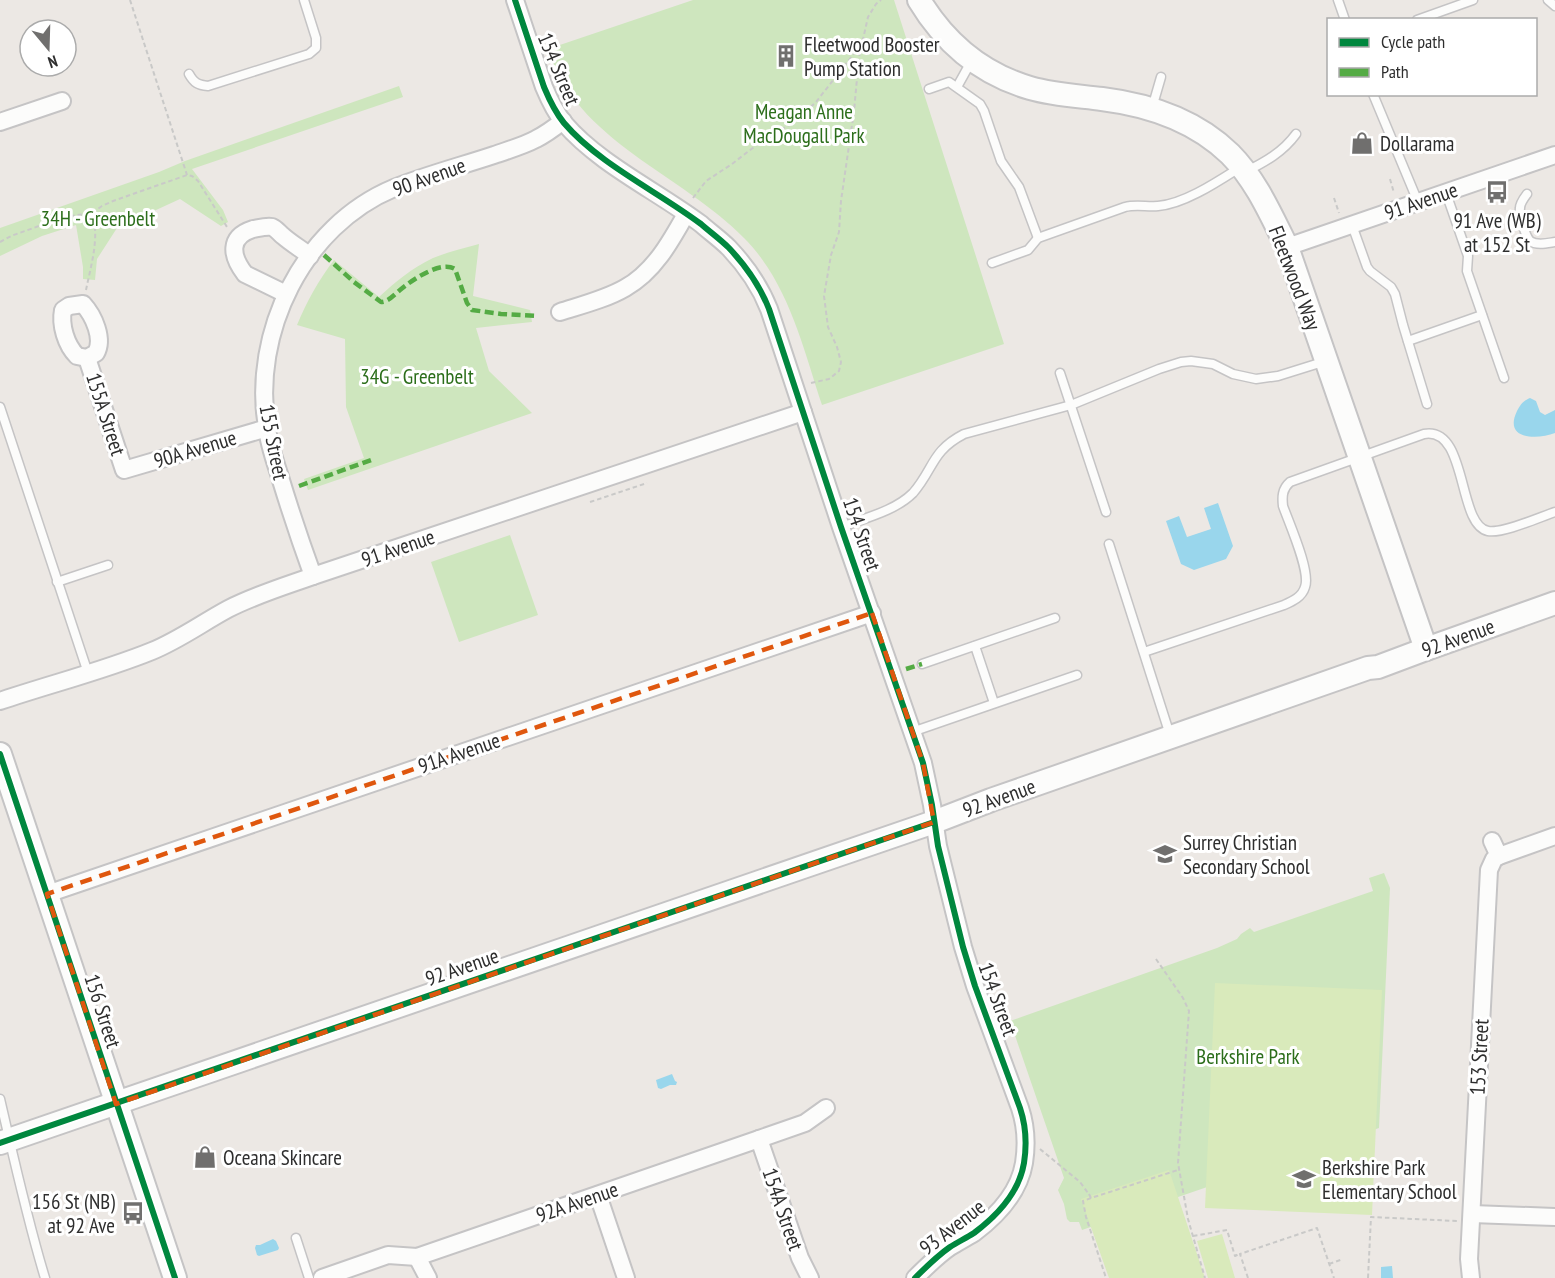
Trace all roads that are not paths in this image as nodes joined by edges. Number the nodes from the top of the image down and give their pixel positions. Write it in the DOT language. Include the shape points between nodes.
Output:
graph roads {
  1 [pos="304,0"];
  2 [pos="515,0"];
  3 [pos="919,0"];
  4 [pos="1338,0"];
  5 [pos="1473,0"];
  6 [pos="1548,0"];
  7 [pos="1555,6"];
  8 [pos="1344,18"];
  9 [pos="1423,18"];
  10 [pos="973,60"];
  11 [pos="189,74"];
  12 [pos="1161,77"];
  13 [pos="957,87"];
  14 [pos="929,89"];
  15 [pos="1374,96"];
  16 [pos="62,101"];
  17 [pos="1152,108"];
  18 [pos="0,122"];
  19 [pos="563,122"];
  20 [pos="1296,134"];
  21 [pos="1555,156"];
  22 [pos="1243,170"];
  23 [pos="1446,193"];
  24 [pos="1527,195"];
  25 [pos="1418,202"];
  26 [pos="689,206"];
  27 [pos="1346,220"];
  28 [pos="1038,238"];
  29 [pos="1555,242"];
  30 [pos="1287,247"];
  31 [pos="310,256"];
  32 [pos="992,262"];
  33 [pos="297,273"];
  34 [pos="286,294"];
  35 [pos="560,312"];
  36 [pos="1482,315"];
  37 [pos="1408,341"];
  38 [pos="87,358"];
  39 [pos="1326,361"];
  40 [pos="1060,373"];
  41 [pos="1504,378"];
  42 [pos="1427,404"];
  43 [pos="1071,405"];
  44 [pos="0,408"];
  45 [pos="803,412"];
  46 [pos="267,428"];
  47 [pos="1359,457"];
  48 [pos="124,470"];
  49 [pos="1106,512"];
  50 [pos="1555,512"];
  51 [pos="841,526"];
  52 [pos="1109,544"];
  53 [pos="108,565"];
  54 [pos="313,576"];
  55 [pos="57,582"];
  56 [pos="1555,603"];
  57 [pos="872,613"];
  58 [pos="1055,618"];
  59 [pos="975,646"];
  60 [pos="1426,649"];
  61 [pos="1144,652"];
  62 [pos="922,664"];
  63 [pos="88,673"];
  64 [pos="1077,675"];
  65 [pos="0,701"];
  66 [pos="994,703"];
  67 [pos="912,732"];
  68 [pos="1171,737"];
  69 [pos="0,754"];
  70 [pos="934,822"];
  71 [pos="1555,836"];
  72 [pos="46,894"];
  73 [pos="0,1099"];
  74 [pos="116,1104"];
  75 [pos="826,1108"];
  76 [pos="759,1139"];
  77 [pos="4,1141"];
  78 [pos="1023,1168"];
  79 [pos="598,1195"];
  80 [pos="1467,1217"];
  81 [pos="1555,1217"];
  82 [pos="296,1238"];
  83 [pos="417,1257"];
  84 [pos="45,1278"];
  85 [pos="175,1278"];
  86 [pos="309,1278"];
  87 [pos="322,1278"];
  88 [pos="428,1278"];
  89 [pos="626,1278"];
  90 [pos="810,1278"];
  91 [pos="915,1278"];
  92 [pos="1471,1278"];
  1 -- 11 [label="lane" via="316,38 315,48 309,54 208,86 194,82"];
  2 -- 19 [label="street, 154 Street" via="544,87"];
  3 -- 10 [label="street, Fleetwood Way" via="945,36"];
  4 -- 8 [label="lane"];
  5 -- 9 [label="lane"];
  6 -- 7 [label="lane"];
  10 -- 13 [label="lane"];
  10 -- 17 [label="street, Fleetwood Way" via="1031,89"];
  12 -- 17 [label="lane"];
  13 -- 14 [label="lane" via="949,82"];
  13 -- 28 [label="lane" via="984,111 1001,161 1019,187"];
  15 -- 25 [label="lane"];
  16 -- 18 [label="street"];
  17 -- 22 [label="street, Fleetwood Way" via="1204,134"];
  19 -- 26 [label="street, 154 Street" via="594,151"];
  19 -- 31 [label="street, 90 Avenue" via="525,144 394,188 342,222"];
  20 -- 22 [label="lane" via="1276,154"];
  21 -- 23 [label="street, 91 Avenue"];
  22 -- 28 [label="lane" via="1193,195 1158,206 1125,207"];
  22 -- 30 [label="street, Fleetwood Way"];
  23 -- 25 [label="street, 91 Avenue"];
  23 -- 36 [label="lane"];
  24 -- 29 [label="lane" via="1520,207 1527,236 1536,243"];
  25 -- 27 [label="street, 91 Avenue"];
  26 -- 35 [label="street" via="641,277 619,291"];
  26 -- 45 [label="street, 154 Street" via="757,283"];
  27 -- 30 [label="street, 91 Avenue"];
  27 -- 37 [label="lane" via="1366,267 1395,294"];
  28 -- 32 [label="lane" via="1028,250"];
  30 -- 39 [label="street, Fleetwood Way"];
  31 -- 33 [label="street, 90 Avenue"];
  31 -- 34 [label="street" via="271,227 251,230 237,238 234,251 245,274"];
  33 -- 34 [label="street, 155 Street"];
  34 -- 46 [label="street, 155 Street" via="270,338"];
  36 -- 37 [label="lane"];
  36 -- 41 [label="lane"];
  37 -- 42 [label="lane"];
  38 -- 48 [label="street, 155A Street"];
  39 -- 43 [label="lane" via="1256,379 1213,364 1181,362"];
  39 -- 47 [label="street, Fleetwood Way"];
  40 -- 43 [label="lane"];
  43 -- 49 [label="lane"];
  43 -- 51 [label="lane" via="956,438 933,460 908,497"];
  44 -- 55 [label="lane"];
  45 -- 51 [label="street, 154 Street"];
  45 -- 54 [label="street, 91 Avenue"];
  46 -- 48 [label="street, 90A Avenue"];
  46 -- 54 [label="street, 155 Street"];
  47 -- 50 [label="lane" via="1433,434 1450,447 1473,517 1482,529 1501,531"];
  47 -- 60 [label="street, Fleetwood Way"];
  47 -- 61 [label="lane" via="1286,486 1283,506 1306,575 1299,596 1284,605"];
  51 -- 57 [label="street, 154 Street"];
  52 -- 61 [label="lane"];
  53 -- 55 [label="lane"];
  54 -- 63 [label="street, 91 Avenue" via="228,609 151,652"];
  55 -- 63 [label="lane"];
  56 -- 60 [label="street, 92 Avenue"];
  57 -- 67 [label="street, 154 Street"];
  57 -- 72 [label="street, 91A Avenue"];
  58 -- 59 [label="lane"];
  59 -- 62 [label="lane"];
  59 -- 66 [label="lane"];
  60 -- 68 [label="street, 92 Avenue"];
  61 -- 68 [label="lane"];
  63 -- 65 [label="street, 91 Avenue"];
  64 -- 66 [label="lane"];
  66 -- 67 [label="lane"];
  67 -- 70 [label="street, 154 Street" via="923,763"];
  68 -- 70 [label="street, 92 Avenue"];
  69 -- 72 [label="street, 156 Street"];
  70 -- 74 [label="street, 92 Avenue"];
  70 -- 78 [label="street, 154 Street" via="963,947 1023,1117"];
  71 -- 80 [label="street, 153 Street" via="1495,848 1489,870"];
  72 -- 74 [label="street, 156 Street"];
  73 -- 77 [label="lane"];
  74 -- 77 [label="street, 92 Avenue"];
  74 -- 85 [label="street, 156 Street"];
  75 -- 76 [label="street, 92A Avenue" via="805,1123"];
  76 -- 79 [label="street, 92A Avenue"];
  76 -- 90 [label="street, 154A Street"];
  77 -- 84 [label="lane"];
  78 -- 91 [label="street, 93 Avenue" via="1017,1187 994,1216"];
  79 -- 83 [label="street, 92A Avenue"];
  79 -- 89 [label="street"];
  80 -- 81 [label="street"];
  80 -- 92 [label="street, 153 Street"];
  82 -- 86 [label="lane"];
  83 -- 87 [label="street, 92A Avenue" via="388,1256"];
  83 -- 88 [label="street"];
}
